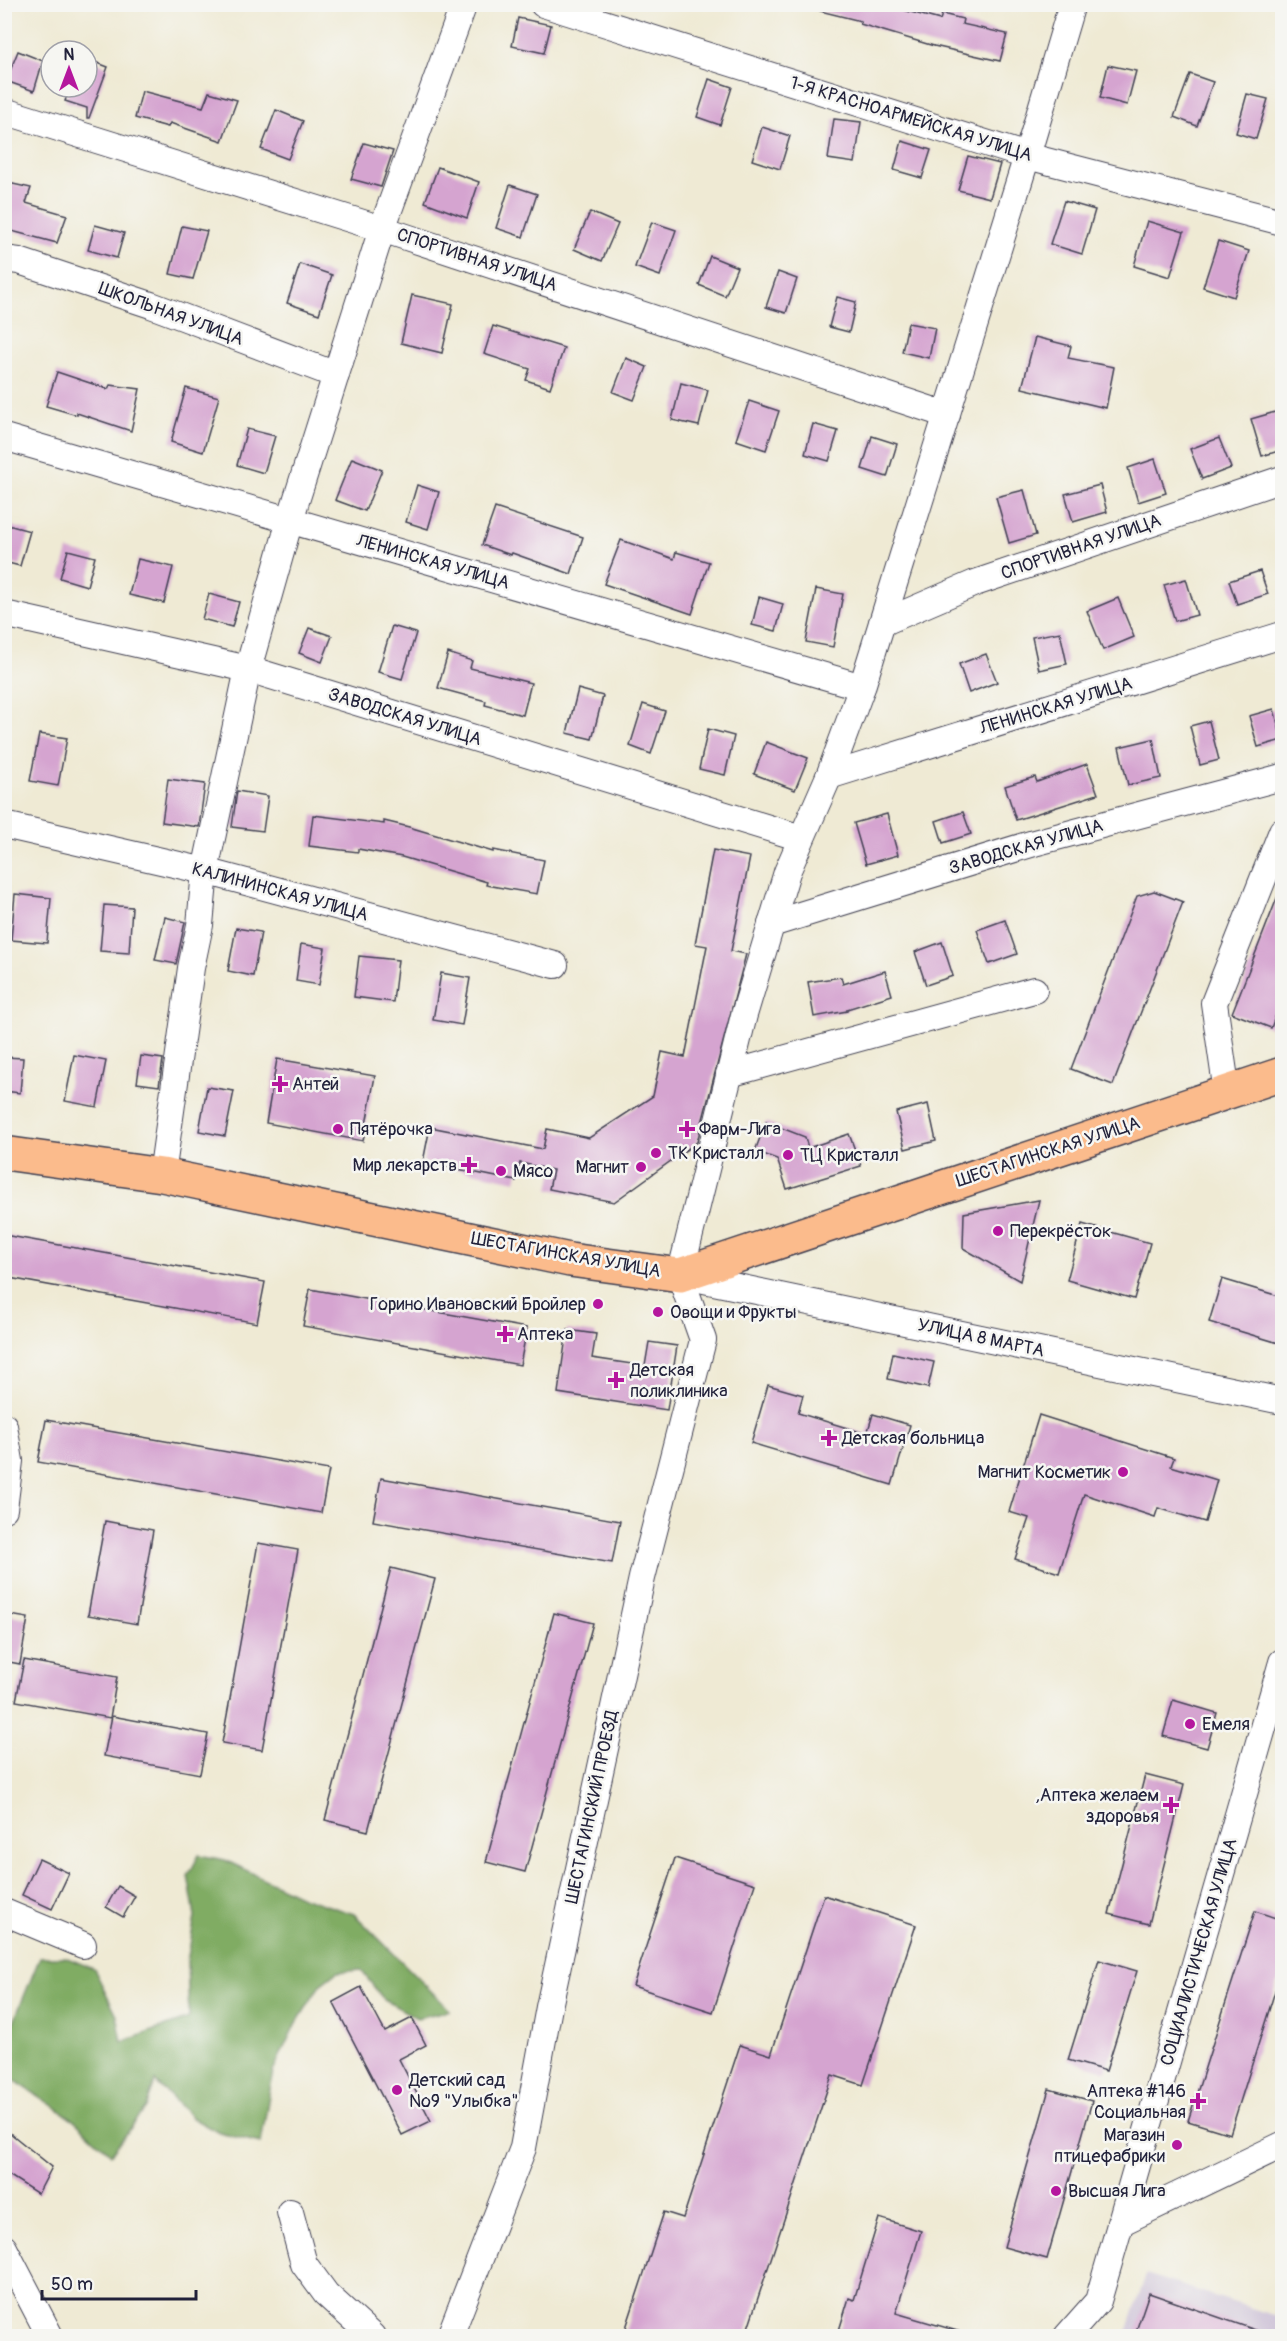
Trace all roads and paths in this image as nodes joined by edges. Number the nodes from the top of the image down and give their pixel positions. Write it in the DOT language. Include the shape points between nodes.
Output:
graph roads {
  1 [pos="464,4"];
  2 [pos="543,4"];
  3 [pos="1072,4"];
  4 [pos="4,111"];
  5 [pos="1028,156"];
  6 [pos="1282,222"];
  7 [pos="382,229"];
  8 [pos="4,259"];
  9 [pos="336,375"];
  10 [pos="947,416"];
  11 [pos="4,437"];
  12 [pos="1282,479"];
  13 [pos="290,520"];
  14 [pos="4,614"];
  15 [pos="882,623"];
  16 [pos="1282,635"];
  17 [pos="248,669"];
  18 [pos="862,687"];
  19 [pos="829,776"];
  20 [pos="1282,777"];
  21 [pos="4,825"];
  22 [pos="1282,831"];
  23 [pos="801,838"];
  24 [pos="205,872"];
  25 [pos="771,924"];
  26 [pos="555,964"];
  27 [pos="1034,990"];
  28 [pos="729,1074"];
  29 [pos="1282,1074"];
  30 [pos="1227,1093"];
  31 [pos="4,1153"];
  32 [pos="162,1176"];
  33 [pos="680,1275"];
  34 [pos="1282,1401"];
  35 [pos="4,1426"];
  36 [pos="4,1509"];
  37 [pos="1282,1662"];
  38 [pos="4,1912"];
  39 [pos="82,1945"];
  40 [pos="1282,2145"];
  41 [pos="290,2212"];
  42 [pos="1120,2223"];
  43 [pos="4,2248"];
  44 [pos="50,2337"];
  45 [pos="372,2337"];
  46 [pos="450,2337"];
  47 [pos="1067,2337"];
  1 -- 7 [label="street"];
  2 -- 5 [label="street, 1-Я КРАСНОАРМЕЙСКАЯ УЛИЦА"];
  3 -- 5 [label="street"];
  4 -- 7 [label="street, СПОРТИВНАЯ УЛИЦА"];
  5 -- 6 [label="street, 1-Я КРАСНОАРМЕЙСКАЯ УЛИЦА"];
  5 -- 10 [label="street"];
  7 -- 9 [label="street"];
  7 -- 10 [label="street, СПОРТИВНАЯ УЛИЦА"];
  8 -- 9 [label="street, ШКОЛЬНАЯ УЛИЦА" via="151,305"];
  9 -- 13 [label="street"];
  10 -- 15 [label="street"];
  11 -- 13 [label="street, ЛЕНИНСКАЯ УЛИЦА"];
  12 -- 15 [label="street, СПОРТИВНАЯ УЛИЦА" via="975,583"];
  13 -- 17 [label="street"];
  13 -- 18 [label="street, ЛЕНИНСКАЯ УЛИЦА"];
  14 -- 17 [label="street, ЗАВОДСКАЯ УЛИЦА"];
  15 -- 18 [label="street"];
  16 -- 19 [label="street, ЛЕНИНСКАЯ УЛИЦА"];
  17 -- 23 [label="street, ЗАВОДСКАЯ УЛИЦА"];
  17 -- 24 [label="street"];
  18 -- 19 [label="street"];
  19 -- 23 [label="street"];
  20 -- 25 [label="street, ЗАВОДСКАЯ УЛИЦА" via="1034,843"];
  21 -- 24 [label="street, КАЛИНИНСКАЯ УЛИЦА"];
  22 -- 30 [label="street" via="1214,1004"];
  23 -- 25 [label="street"];
  24 -- 26 [label="street, КАЛИНИНСКАЯ УЛИЦА"];
  24 -- 32 [label="street"];
  25 -- 28 [label="street"];
  27 -- 28 [label="street"];
  28 -- 33 [label="street"];
  29 -- 30 [label="main road, ШЕСТАГИНСКАЯ УЛИЦА"];
  30 -- 33 [label="main road, ШЕСТАГИНСКАЯ УЛИЦА"];
  31 -- 32 [label="main road, ШЕСТАГИНСКАЯ УЛИЦА"];
  32 -- 33 [label="main road, ШЕСТАГИНСКАЯ УЛИЦА" via="570,1260"];
  33 -- 34 [label="street, УЛИЦА 8 МАРТА"];
  33 -- 46 [label="street, ШЕСТАГИНСКИЙ ПРОЕЗД" via="703,1340 637,1601 549,2007 523,2148"];
  35 -- 36 [label="street" via="10,1461"];
  37 -- 42 [label="street, СОЦИАЛИСТИЧЕСКАЯ УЛИЦА"];
  38 -- 39 [label="street"];
  40 -- 42 [label="street"];
  41 -- 45 [label="street" via="304,2264 326,2294"];
  42 -- 47 [label="street, СОЦИАЛИСТИЧЕСКАЯ УЛИЦА" via="1098,2301"];
  43 -- 44 [label="street"];
}
